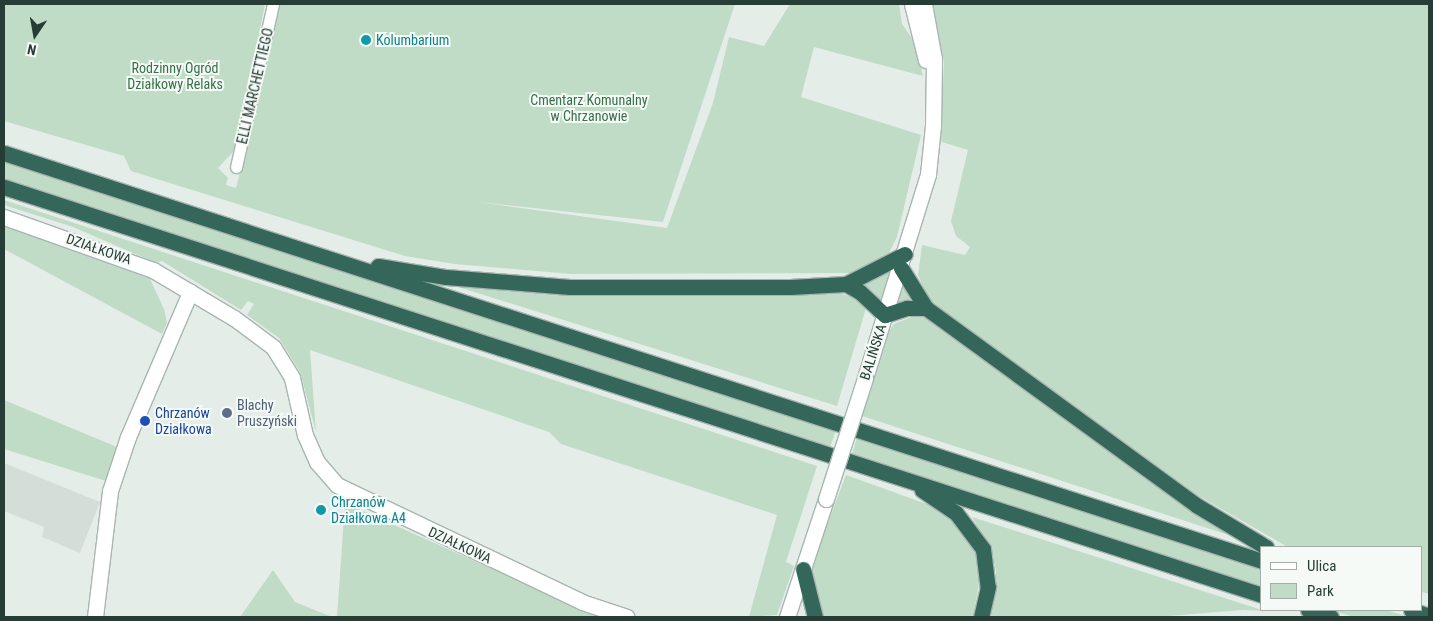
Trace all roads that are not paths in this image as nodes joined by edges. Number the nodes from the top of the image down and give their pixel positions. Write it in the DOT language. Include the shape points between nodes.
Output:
graph roads {
  1 [pos="273,4"];
  2 [pos="912,4"];
  3 [pos="924,4"];
  4 [pos="933,83"];
  5 [pos="4,153"];
  6 [pos="236,167"];
  7 [pos="4,186"];
  8 [pos="4,217"];
  9 [pos="329,258"];
  10 [pos="903,261"];
  11 [pos="846,284"];
  12 [pos="190,292"];
  13 [pos="926,308"];
  14 [pos="885,315"];
  15 [pos="904,479"];
  16 [pos="1264,546"];
  17 [pos="1260,560"];
  18 [pos="803,569"];
  19 [pos="1260,594"];
  20 [pos="1311,611"];
  21 [pos="1414,611"];
  22 [pos="1429,616"];
  23 [pos="95,617"];
  24 [pos="627,617"];
  25 [pos="788,617"];
  26 [pos="815,617"];
  27 [pos="981,617"];
  28 [pos="1331,617"];
  1 -- 6 [label="street, ELLI MARCHETTIEGO"];
  2 -- 4 [label="street, BALIŃSKA"];
  3 -- 4 [label="street, BALIŃSKA" via="934,48"];
  4 -- 10 [label="street, BALIŃSKA" via="934,126 928,174"];
  5 -- 9 [label="highway"];
  7 -- 15 [label="highway"];
  8 -- 12 [label="street, DZIAŁKOWA" via="139,263"];
  9 -- 11 [label="highway" via="446,277 570,287"];
  9 -- 17 [label="highway"];
  10 -- 11 [label="highway"];
  10 -- 13 [label="highway"];
  10 -- 14 [label="street, BALIŃSKA"];
  11 -- 14 [label="highway"];
  12 -- 23 [label="street" via="144,396 112,484"];
  12 -- 24 [label="street, DZIAŁKOWA" via="234,318 273,347 292,378 305,435 317,462 337,485 582,602"];
  13 -- 14 [label="highway" via="907,308"];
  13 -- 16 [label="highway" via="1196,505"];
  14 -- 18 [label="street, BALIŃSKA, bridge"];
  15 -- 19 [label="highway"];
  15 -- 27 [label="highway" via="956,513 975,534 988,569 988,587"];
  18 -- 25 [label="street, BALIŃSKA"];
  18 -- 26 [label="highway"];
  20 -- 28 [label="highway"];
  21 -- 22 [label="highway"];
}
